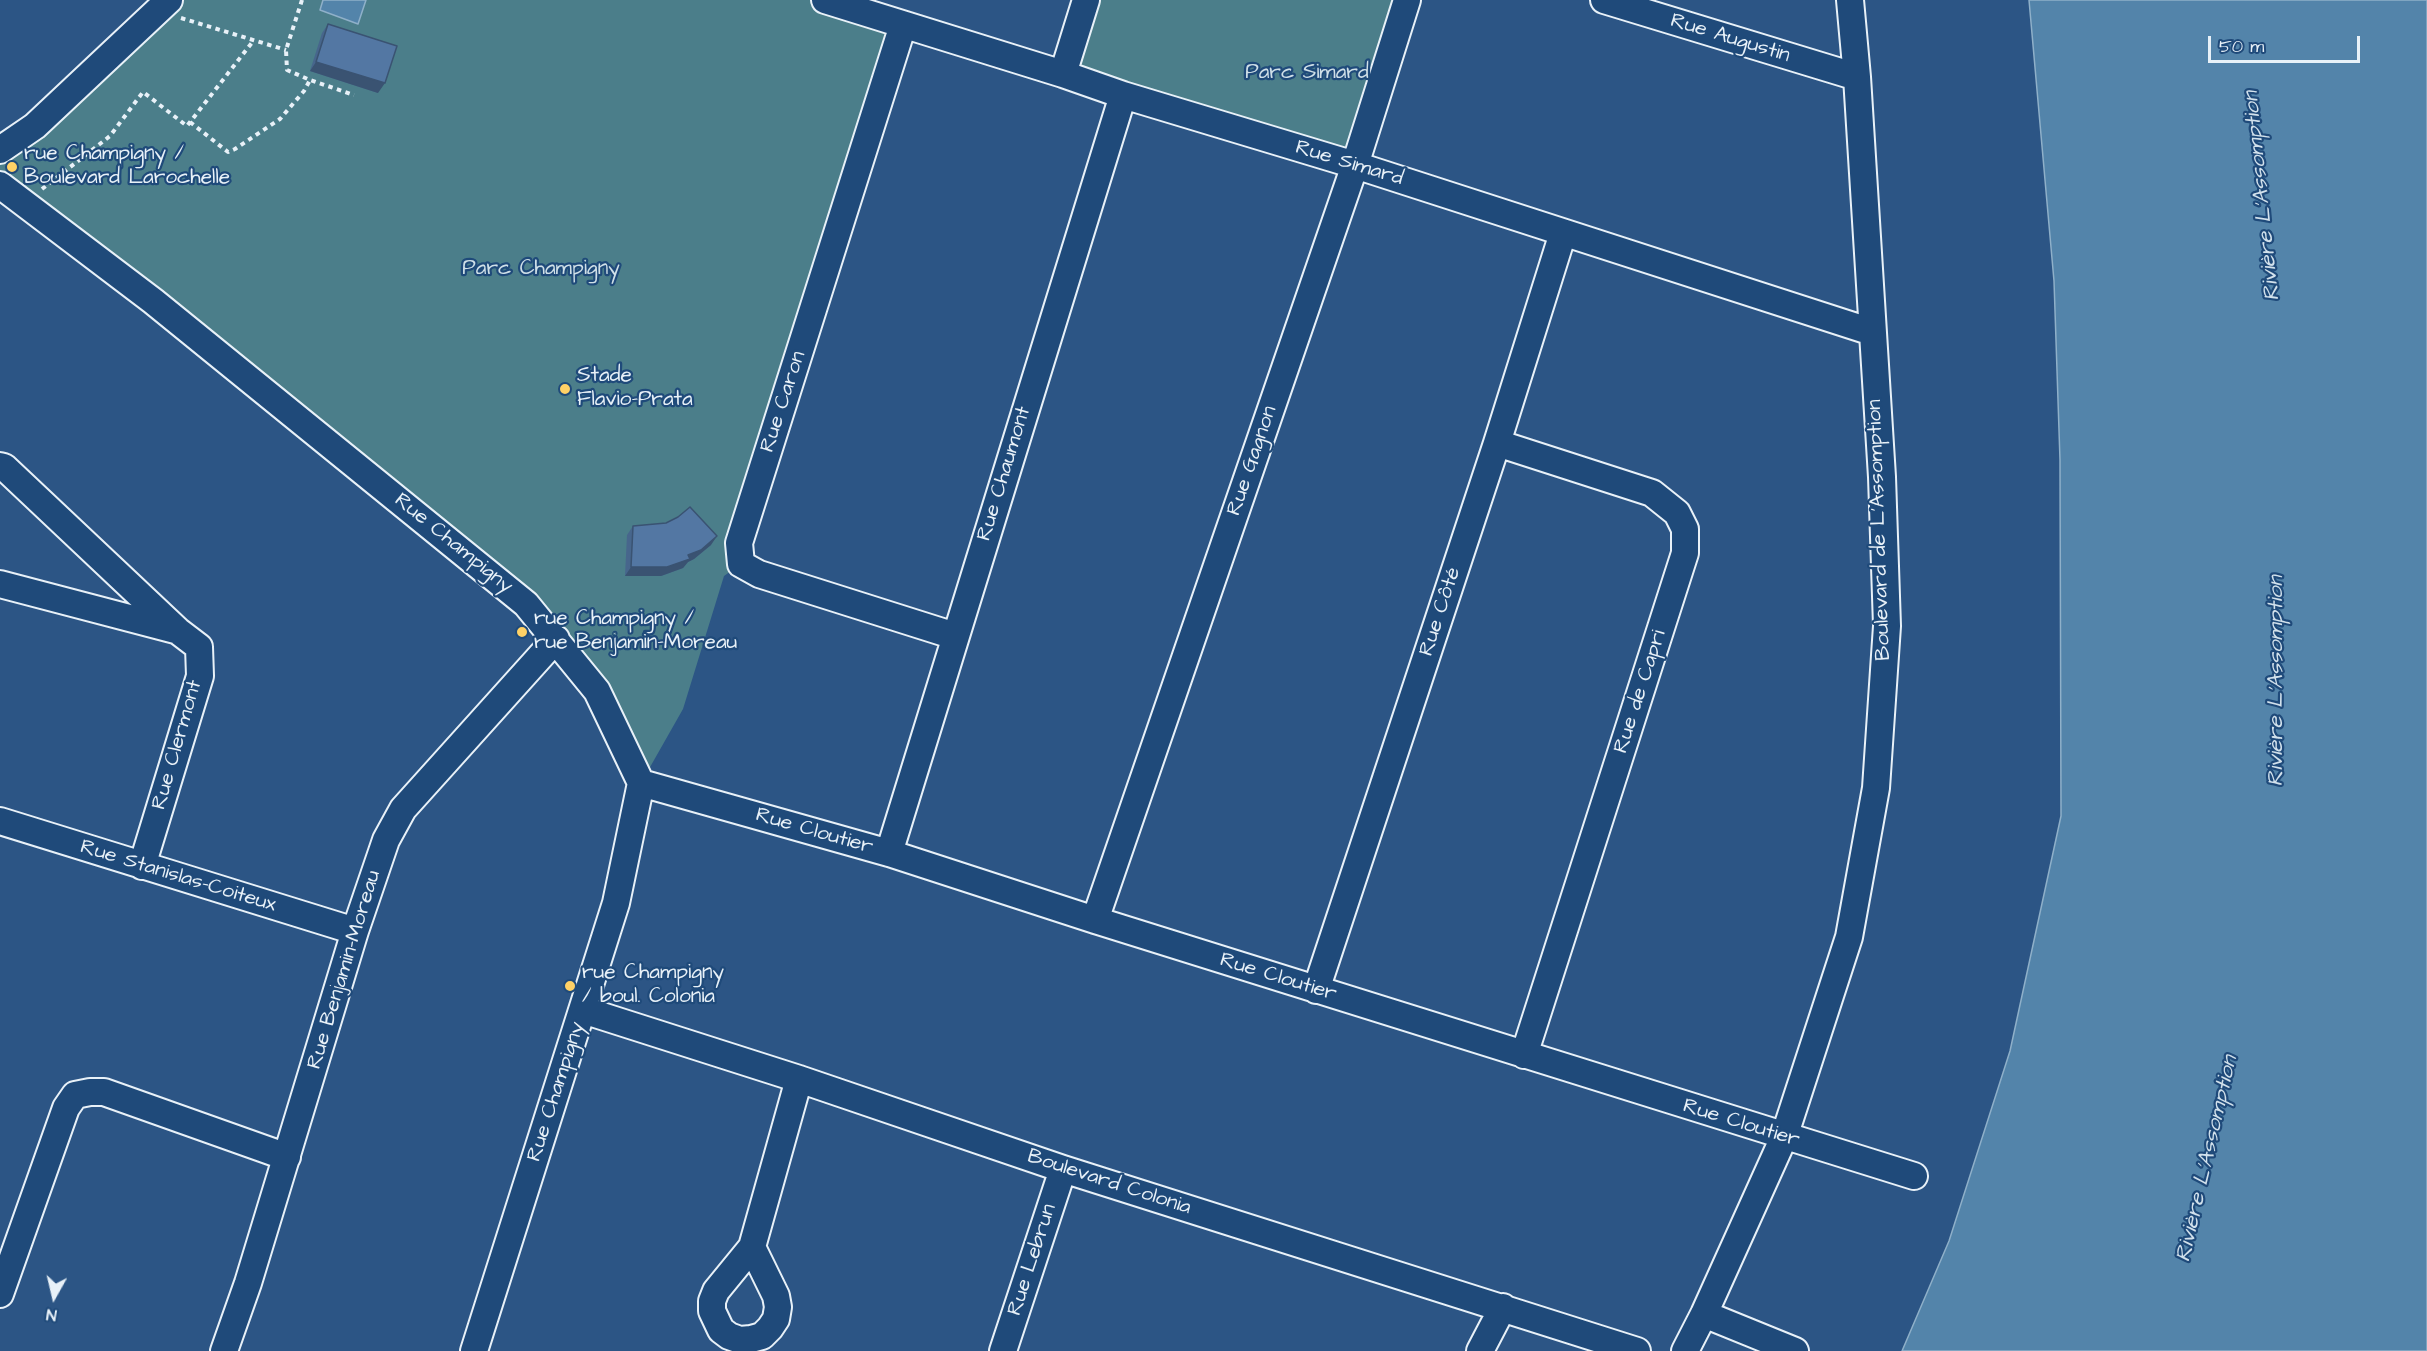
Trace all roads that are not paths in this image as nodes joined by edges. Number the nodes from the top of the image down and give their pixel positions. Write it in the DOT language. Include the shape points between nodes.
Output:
graph roads {
  1 [pos="825,0"];
  2 [pos="1086,0"];
  3 [pos="1407,0"];
  4 [pos="1604,0"];
  5 [pos="1850,0"];
  6 [pos="163,5"];
  7 [pos="903,25"];
  8 [pos="1062,74"];
  9 [pos="1857,77"];
  10 [pos="1123,95"];
  11 [pos="0,150"];
  12 [pos="1354,165"];
  13 [pos="0,185"];
  14 [pos="1563,233"];
  15 [pos="1872,332"];
  16 [pos="1497,443"];
  17 [pos="0,466"];
  18 [pos="0,584"];
  19 [pos="178,631"];
  20 [pos="955,636"];
  21 [pos="556,639"];
  22 [pos="641,783"];
  23 [pos="0,821"];
  24 [pos="889,853"];
  25 [pos="142,866"];
  26 [pos="1095,920"];
  27 [pos="355,931"];
  28 [pos="1316,990"];
  29 [pos="583,1010"];
  30 [pos="1524,1055"];
  31 [pos="799,1079"];
  32 [pos="1784,1137"];
  33 [pos="287,1157"];
  34 [pos="1063,1169"];
  35 [pos="1914,1176"];
  36 [pos="752,1247"];
  37 [pos="0,1294"];
  38 [pos="1503,1307"];
  39 [pos="1704,1314"];
  40 [pos="224,1351"];
  41 [pos="474,1351"];
  42 [pos="1003,1351"];
  43 [pos="1480,1351"];
  44 [pos="1637,1351"];
  45 [pos="1685,1351"];
  46 [pos="1795,1351"];
  1 -- 7 [label="street, Rue Simard"];
  2 -- 8 [label="street"];
  3 -- 12 [label="street, Rue Gagnon"];
  4 -- 9 [label="street, Rue Augustin"];
  5 -- 9 [label="street, Boulevard de L'Assomption"];
  6 -- 11 [label="street" via="35,126"];
  7 -- 8 [label="street, Rue Simard"];
  7 -- 20 [label="street, Rue Caron" via="739,543 741,564 759,574"];
  8 -- 10 [label="street, Rue Simard"];
  9 -- 15 [label="street, Boulevard de L'Assomption"];
  10 -- 12 [label="street, Rue Simard"];
  10 -- 20 [label="street, Rue Chaumont"];
  12 -- 14 [label="street, Rue Simard"];
  12 -- 26 [label="street, Rue Gagnon"];
  13 -- 21 [label="street, Rue Champigny" via="153,301 526,604"];
  14 -- 15 [label="street, Rue Simard"];
  14 -- 16 [label="street, Rue Côté"];
  15 -- 32 [label="street, Boulevard de L'Assomption" via="1887,626 1876,788 1849,937"];
  16 -- 28 [label="street, Rue Côté"];
  16 -- 30 [label="street, Rue de Capri" via="1652,493 1677,513 1685,529 1685,553"];
  17 -- 19 [label="street, Rue Clermont"];
  18 -- 19 [label="street, Rue Clermont"];
  19 -- 25 [label="street, Rue Clermont" via="199,647 201,676"];
  20 -- 24 [label="street, Rue Chaumont"];
  21 -- 22 [label="street, Rue Champigny" via="597,691"];
  21 -- 27 [label="street, Rue Benjamin-Moreau" via="404,808 386,840"];
  22 -- 24 [label="street, Rue Cloutier"];
  22 -- 29 [label="street, Rue Champigny" via="616,903"];
  23 -- 25 [label="street, Rue Stanislas-Coiteux"];
  24 -- 26 [label="street, Rue Cloutier"];
  25 -- 27 [label="street, Rue Stanislas-Coiteux"];
  26 -- 28 [label="street, Rue Cloutier"];
  27 -- 33 [label="street, Rue Benjamin-Moreau"];
  28 -- 30 [label="street, Rue Cloutier"];
  29 -- 31 [label="street, Boulevard Colonia"];
  29 -- 41 [label="street, Rue Champigny"];
  30 -- 32 [label="street, Rue Cloutier"];
  31 -- 34 [label="street, Boulevard Colonia"];
  31 -- 36 [label="street"];
  32 -- 35 [label="street, Rue Cloutier"];
  32 -- 39 [label="street, Boulevard de L'Assomption"];
  33 -- 37 [label="street" via="104,1092 75,1095 66,1108"];
  33 -- 40 [label="street, Rue Benjamin-Moreau"];
  34 -- 38 [label="street, Boulevard Colonia"];
  34 -- 42 [label="street, Rue Lebrun"];
  38 -- 43 [label="street"];
  38 -- 44 [label="street, Boulevard Colonia"];
  39 -- 45 [label="street, Boulevard de L'Assomption"];
  39 -- 46 [label="street"];
}
